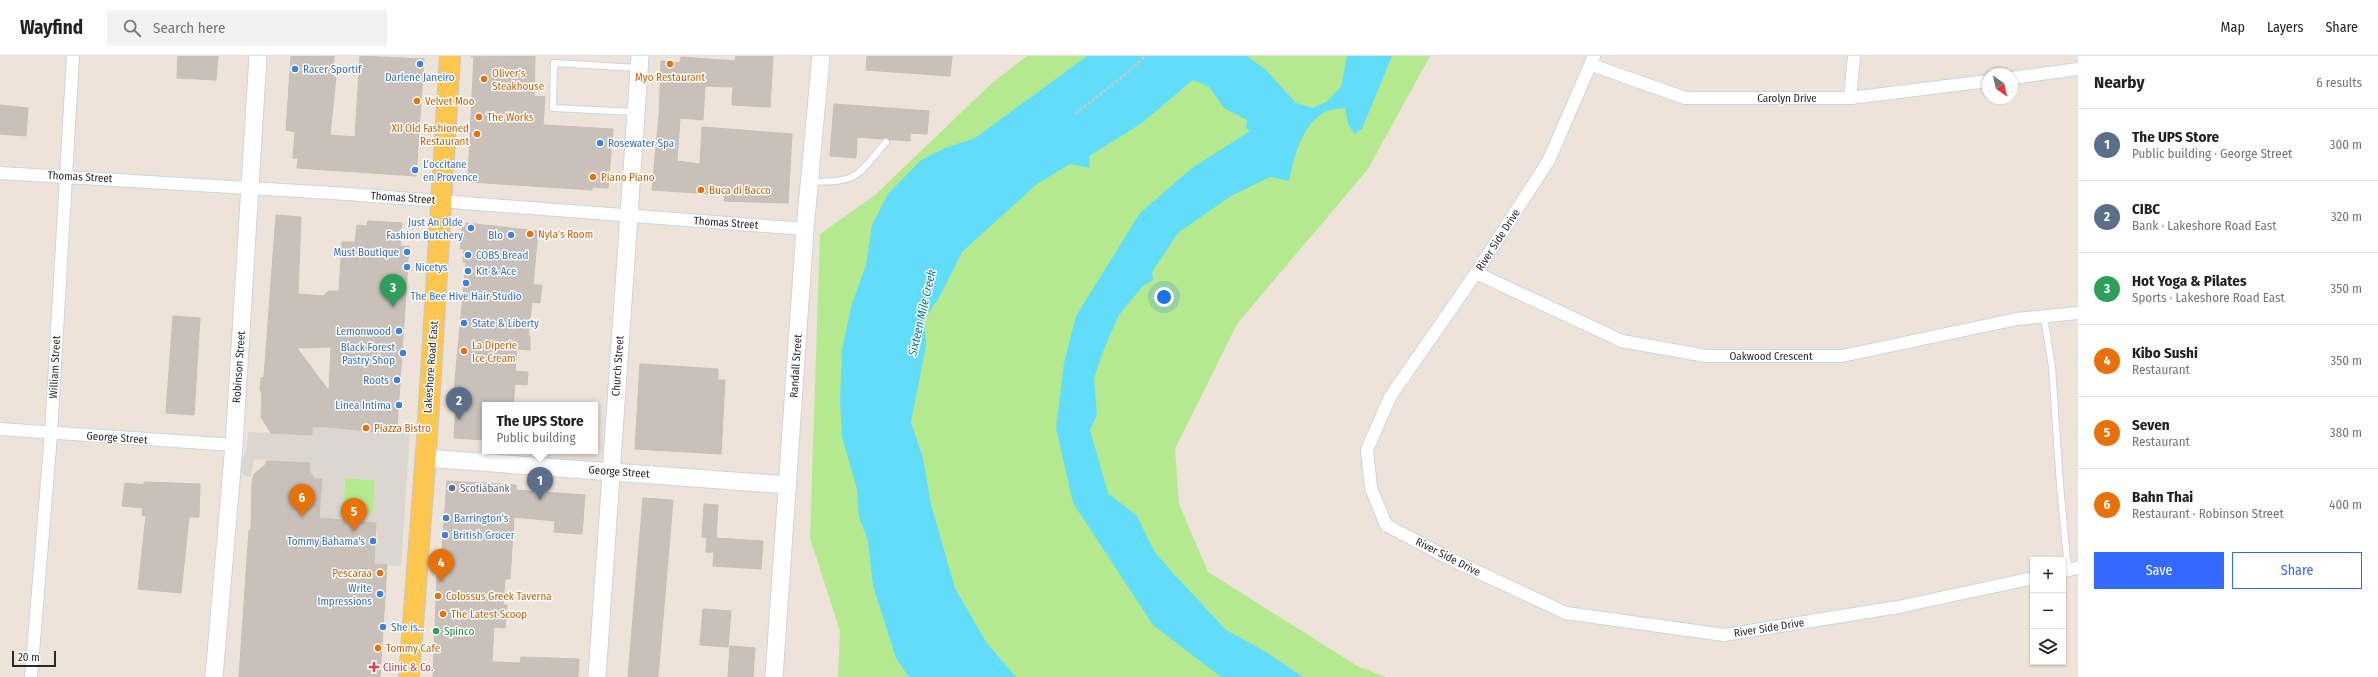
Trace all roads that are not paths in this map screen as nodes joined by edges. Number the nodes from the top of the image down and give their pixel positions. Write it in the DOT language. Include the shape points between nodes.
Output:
graph roads {
  1 [pos="74,56"];
  2 [pos="258,56"];
  3 [pos="450,56"];
  4 [pos="821,56"];
  5 [pos="1854,56"];
  6 [pos="1593,60"];
  7 [pos="640,62"];
  8 [pos="2078,69"];
  9 [pos="2018,77"];
  10 [pos="1982,82"];
  11 [pos="1850,98"];
  12 [pos="636,112"];
  13 [pos="886,142"];
  14 [pos="0,173"];
  15 [pos="65,176"];
  16 [pos="809,182"];
  17 [pos="250,188"];
  18 [pos="442,200"];
  19 [pos="630,216"];
  20 [pos="805,229"];
  21 [pos="1476,273"];
  22 [pos="2078,313"];
  23 [pos="2044,317"];
  24 [pos="0,429"];
  25 [pos="51,434"];
  26 [pos="234,445"];
  27 [pos="425,458"];
  28 [pos="611,472"];
  29 [pos="788,485"];
  30 [pos="2070,570"];
  31 [pos="2030,579"];
  32 [pos="31,677"];
  33 [pos="214,677"];
  34 [pos="409,677"];
  35 [pos="597,677"];
  36 [pos="774,677"];
  1 -- 15 [label="street, William Street"];
  2 -- 17 [label="street, Robinson Street"];
  3 -- 18 [label="main road, Lakeshore Road East"];
  4 -- 16 [label="street, Randall Street"];
  5 -- 11 [label="street"];
  6 -- 11 [label="street, Carolyn Drive" via="1685,98"];
  6 -- 21 [label="street, River Side Drive" via="1549,160"];
  7 -- 12 [label="street, Church Street"];
  7 -- 12 [label="lane" via="554,63 553,108"];
  8 -- 9 [label="street"];
  10 -- 11 [label="street, Carolyn Drive"];
  12 -- 19 [label="street, Church Street"];
  13 -- 16 [label="lane" via="857,176 848,180"];
  14 -- 15 [label="street, Thomas Street"];
  15 -- 17 [label="street, Thomas Street"];
  15 -- 25 [label="street, William Street"];
  16 -- 20 [label="street, Randall Street"];
  17 -- 18 [label="street, Thomas Street"];
  17 -- 26 [label="street, Robinson Street"];
  18 -- 19 [label="street, Thomas Street"];
  18 -- 27 [label="main road, Lakeshore Road East"];
  19 -- 20 [label="street, Thomas Street"];
  19 -- 28 [label="street, Church Street"];
  20 -- 29 [label="street, Randall Street"];
  21 -- 23 [label="street, Oakwood Crescent" via="1622,341 1706,356 1842,356 2017,319"];
  21 -- 31 [label="street, River Side Drive" via="1390,397 1368,450 1371,488 1386,525 1450,559 1566,613 1724,635 1898,607"];
  22 -- 23 [label="street, Oakwood Crescent"];
  23 -- 30 [label="lane" via="2052,366 2060,485"];
  24 -- 25 [label="street, George Street"];
  25 -- 26 [label="street, George Street"];
  25 -- 32 [label="street, William Street"];
  26 -- 33 [label="street, Robinson Street"];
  27 -- 28 [label="street, George Street"];
  27 -- 34 [label="main road, Lakeshore Road East"];
  28 -- 29 [label="street, George Street"];
  28 -- 35 [label="street, Church Street"];
  29 -- 36 [label="street, Randall Street"];
}
